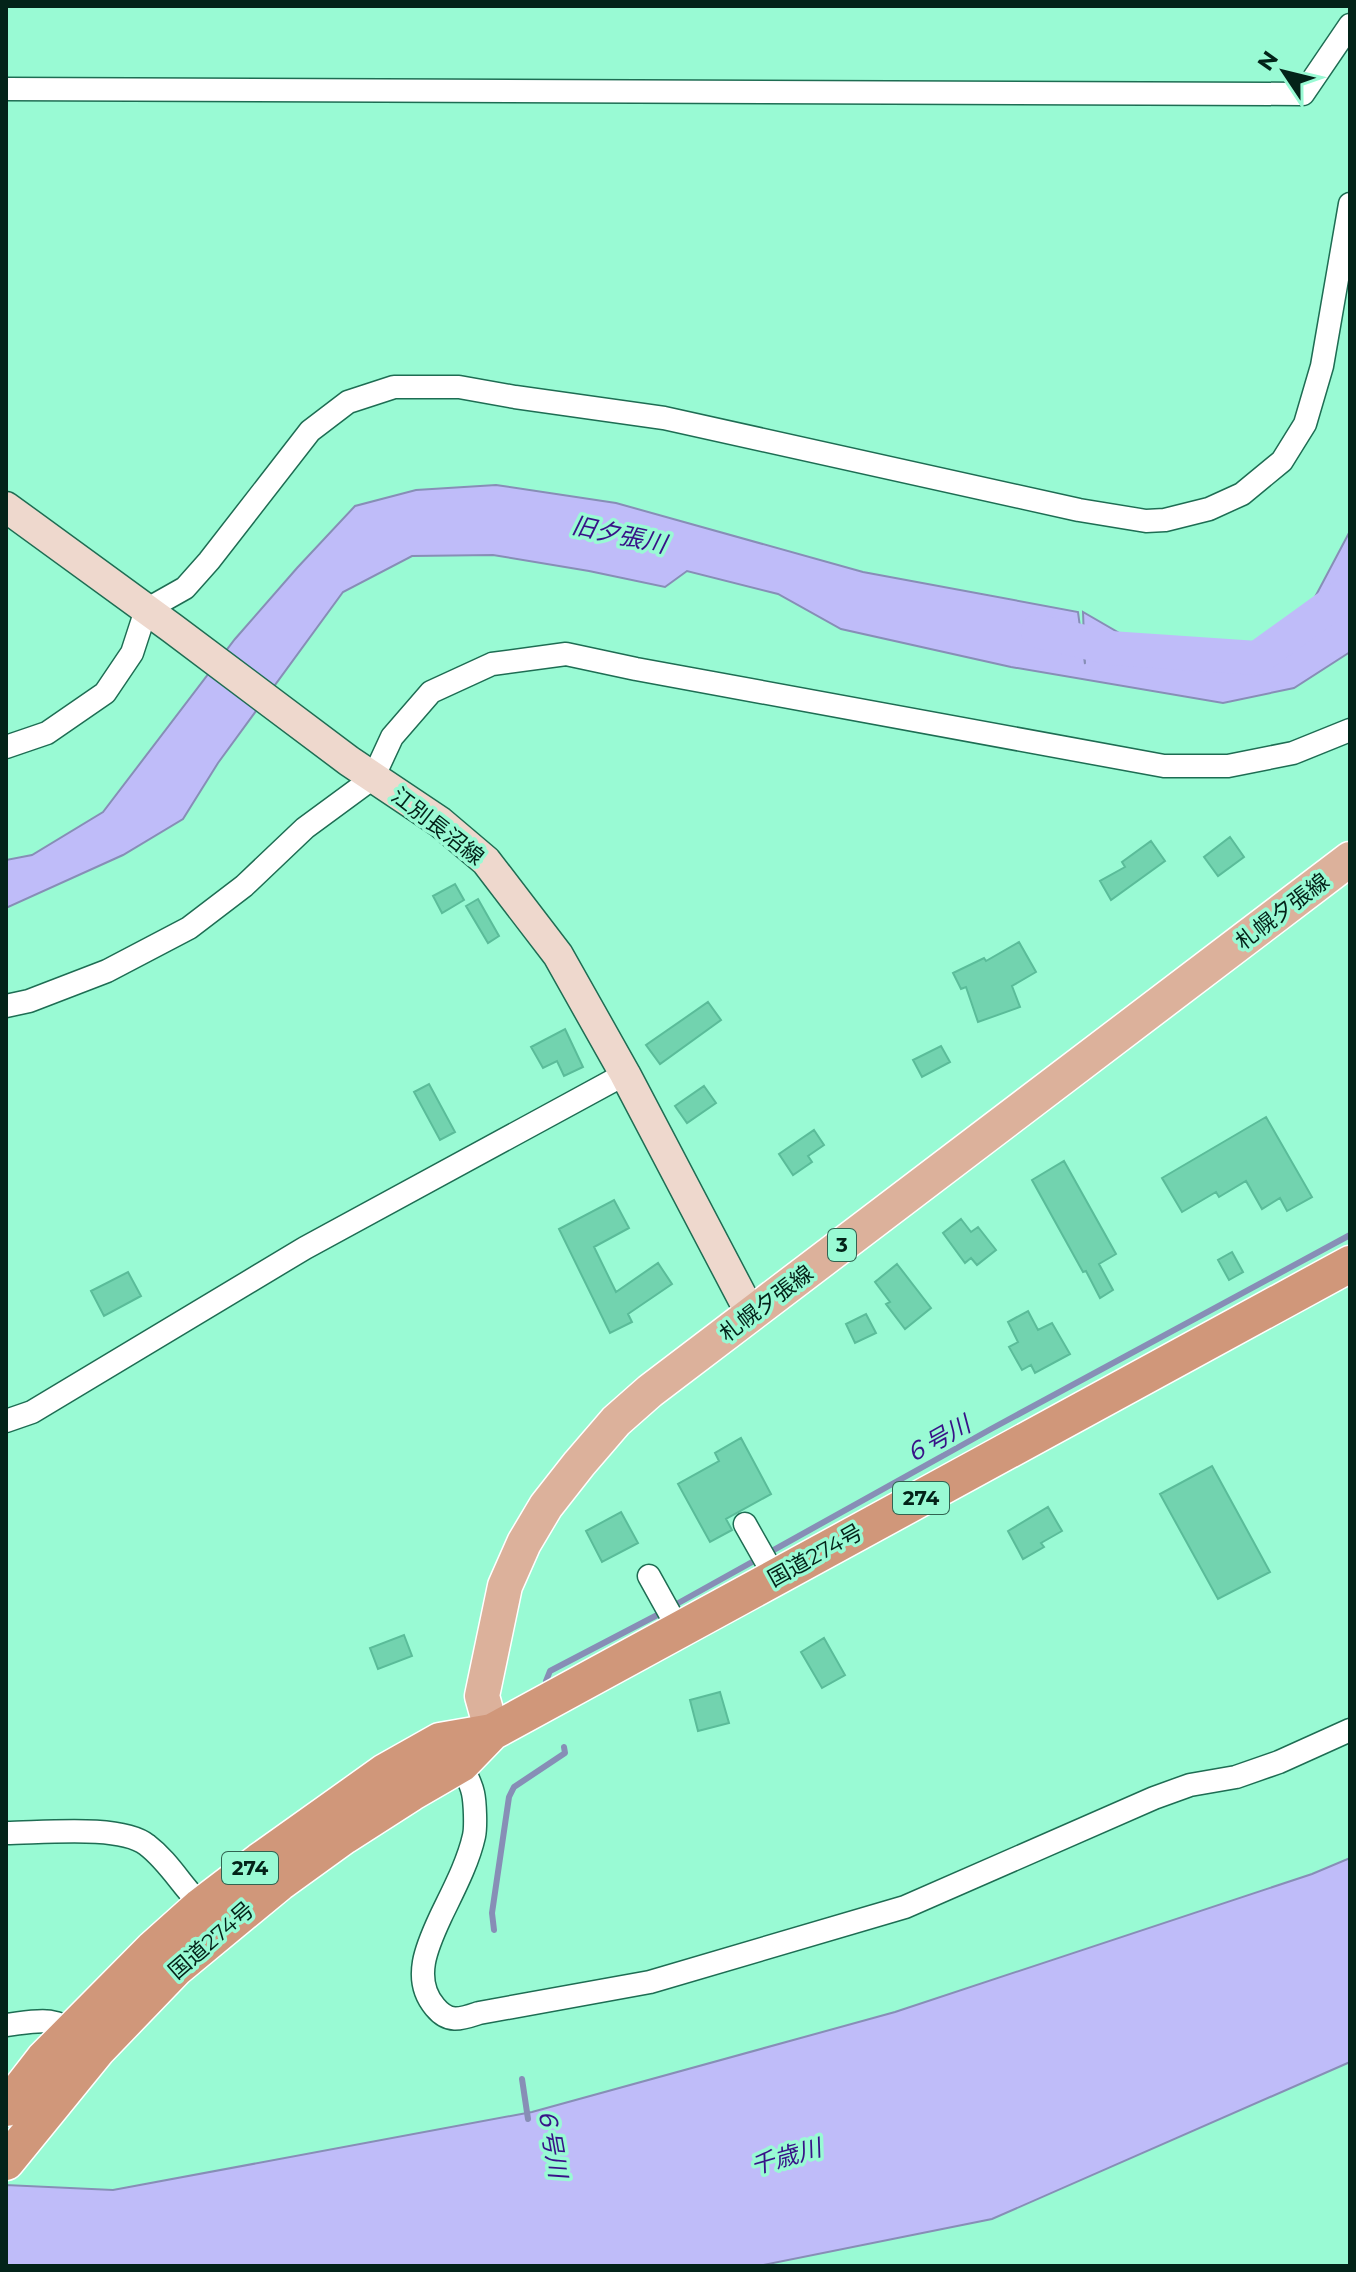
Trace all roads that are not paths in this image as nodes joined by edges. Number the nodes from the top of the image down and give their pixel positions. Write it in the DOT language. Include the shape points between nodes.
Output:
graph roads {
  1 [pos="1350,25"];
  2 [pos="6,89"];
  3 [pos="1350,204"];
  4 [pos="6,507"];
  5 [pos="146,610"];
  6 [pos="1350,730"];
  7 [pos="6,747"];
  8 [pos="361,769"];
  9 [pos="1350,859"];
  10 [pos="6,1006"];
  11 [pos="625,1074"];
  12 [pos="1350,1264"];
  13 [pos="751,1314"];
  14 [pos="6,1421"];
  15 [pos="745,1524"];
  16 [pos="773,1572"];
  17 [pos="649,1576"];
  18 [pos="676,1625"];
  19 [pos="1350,1730"];
  20 [pos="492,1732"];
  21 [pos="461,1764"];
  22 [pos="6,1833"];
  23 [pos="214,1916"];
  24 [pos="6,2025"];
  25 [pos="86,2047"];
  26 [pos="6,2108"];
  27 [pos="6,2162"];
  1 -- 2 [label="street" via="1303,94"];
  3 -- 5 [label="street" via="1322,366 1305,424 1282,461 1242,494 1209,509 1146,521 664,418 459,387 394,387 348,402 310,431 185,588"];
  4 -- 5 [label="main road, 江別長沼線"];
  5 -- 7 [label="street" via="132,653 105,693 47,733"];
  5 -- 8 [label="main road, 江別長沼線"];
  6 -- 8 [label="street" via="1293,753 1228,766 1164,766 566,654 492,664 431,692"];
  8 -- 10 [label="street" via="244,886 189,928 107,971"];
  8 -- 11 [label="main road, 江別長沼線" via="440,822 486,861 558,955"];
  9 -- 13 [label="main road, 札幌夕張線 / 3"];
  11 -- 13 [label="main road, 江別長沼線"];
  11 -- 14 [label="street" via="305,1248 32,1412"];
  12 -- 16 [label="highway, 国道274号 / 274"];
  13 -- 20 [label="main road, 札幌夕張線 / 3" via="616,1421 546,1506 505,1586 482,1696"];
  15 -- 16 [label="street"];
  16 -- 18 [label="highway, 国道274号 / 274"];
  17 -- 18 [label="street"];
  18 -- 20 [label="highway, 国道274号 / 274"];
  19 -- 21 [label="street" via="1265,1767 1154,1798 905,1907 650,1982 457,2020 430,2002 422,1975 429,1939 475,1832 474,1794"];
  20 -- 21 [label="highway, 国道274号 / 274"];
  20 -- 23 [label="highway, 国道274号 / 274" via="440,1741 385,1772 321,1816"];
  21 -- 23 [label="highway, 国道274号 / 274" via="279,1883"];
  22 -- 23 [label="street" via="97,1832 144,1842"];
  23 -- 25 [label="highway, 国道274号 / 274" via="176,1968"];
  24 -- 25 [label="street" via="61,2023"];
  25 -- 26 [label="highway, 国道274号 / 274" via="44,2059"];
  25 -- 27 [label="highway, 国道274号 / 274"];
}
